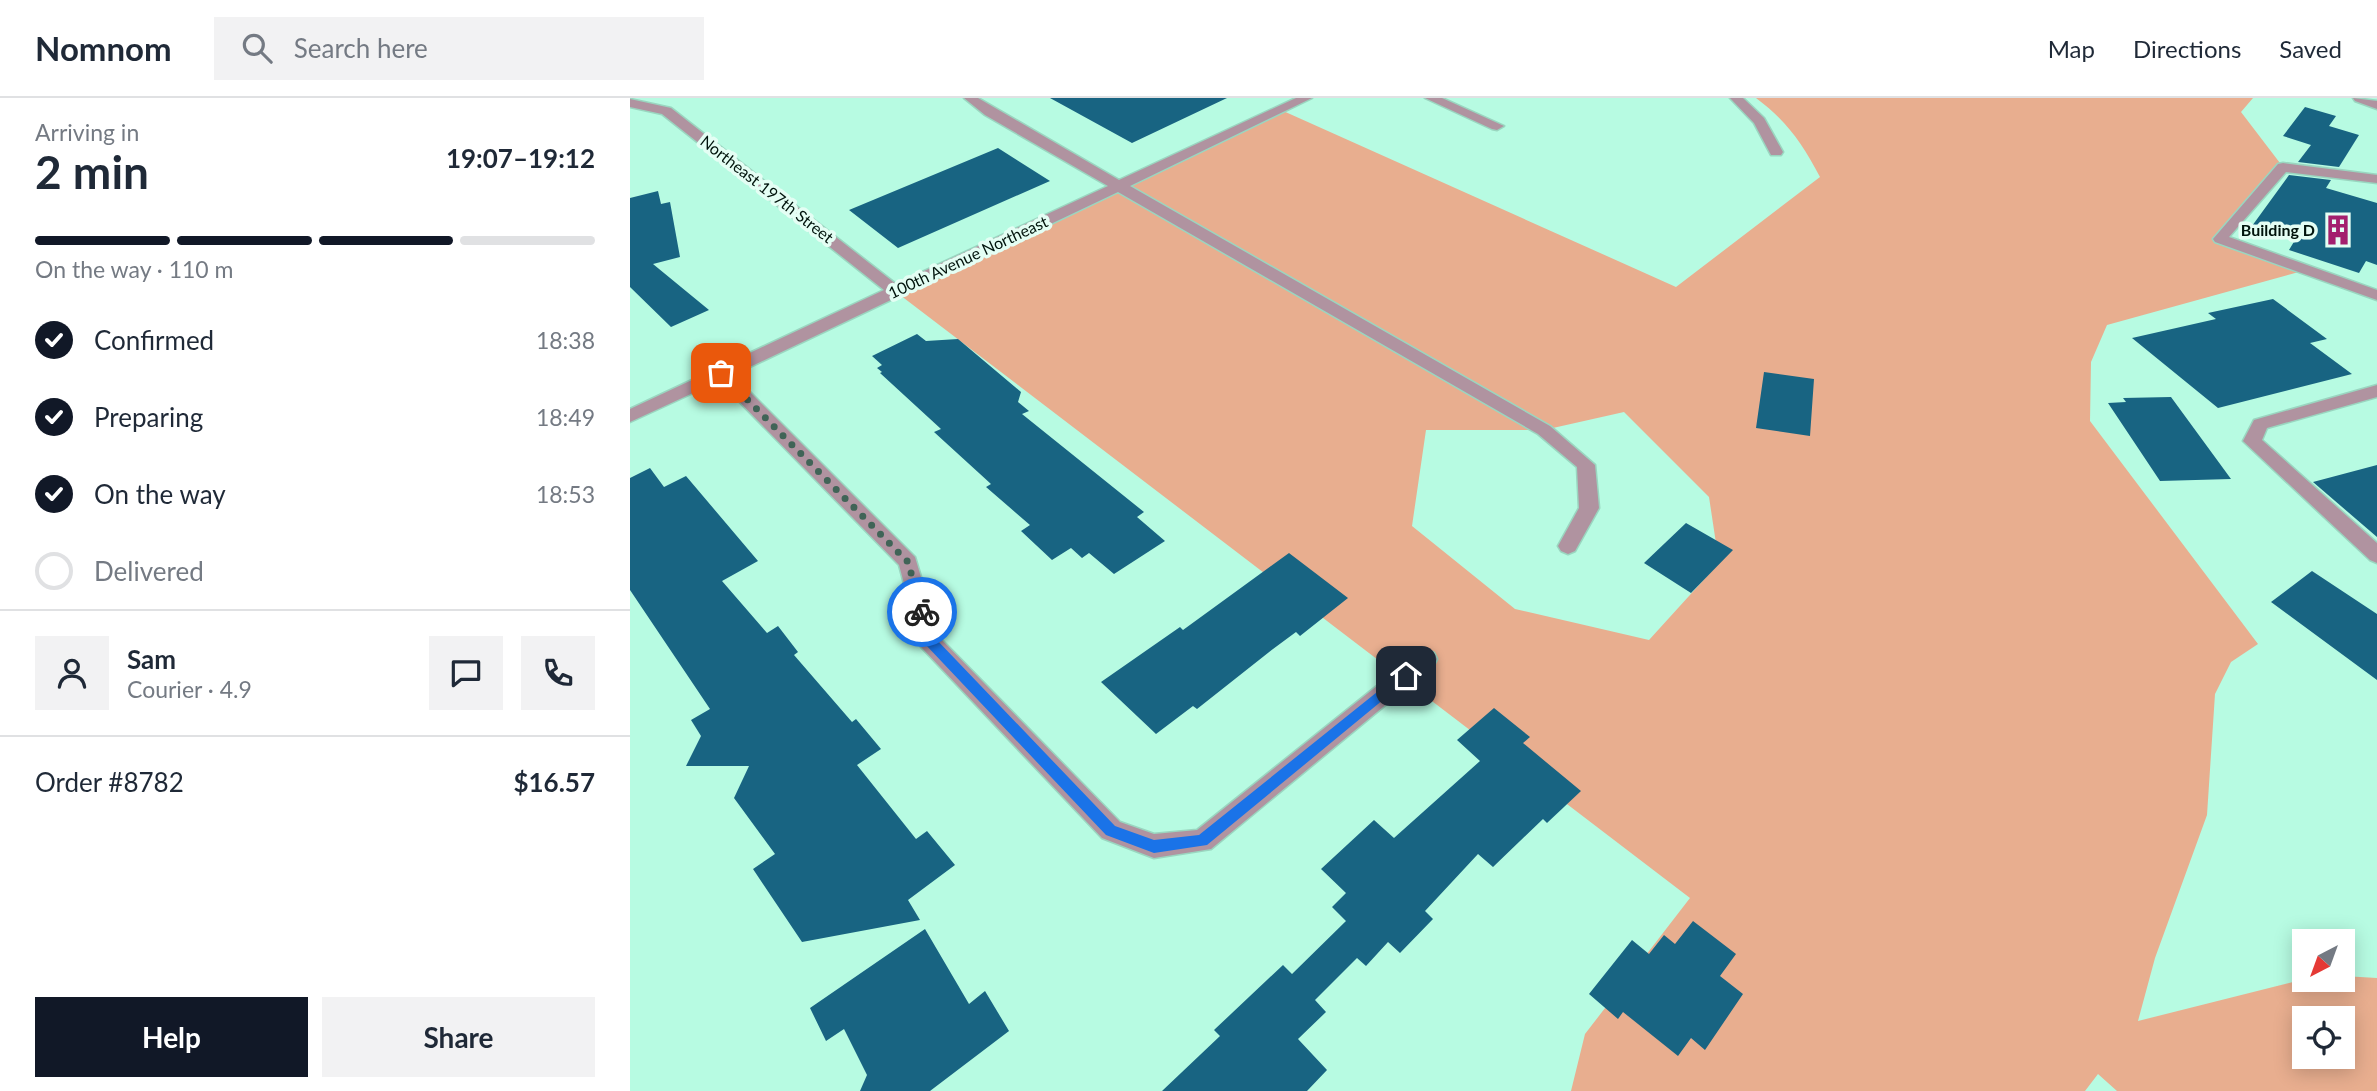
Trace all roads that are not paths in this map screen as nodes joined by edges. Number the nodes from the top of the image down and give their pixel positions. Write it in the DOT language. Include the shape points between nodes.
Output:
graph roads {
  1 [pos="970,98"];
  2 [pos="1306,98"];
  3 [pos="1431,98"];
  4 [pos="1736,98"];
  5 [pos="2359,98"];
  6 [pos="630,103"];
  7 [pos="2377,106"];
  8 [pos="1497,126"];
  9 [pos="1776,152"];
  10 [pos="2377,180"];
  11 [pos="1119,186"];
  12 [pos="896,292"];
  13 [pos="2377,295"];
  14 [pos="721,373"];
  15 [pos="2377,391"];
  16 [pos="630,416"];
  17 [pos="1568,546"];
  18 [pos="2377,555"];
  19 [pos="1426,659"];
  1 -- 11 [label="street"];
  2 -- 11 [label="street, 100th Avenue Northeast"];
  3 -- 8 [label="street"];
  4 -- 9 [label="street" via="1759,121"];
  5 -- 7 [label="street"];
  6 -- 12 [label="street, Northeast 197th Street" via="666,111"];
  10 -- 13 [label="street" via="2283,167 2220,239"];
  11 -- 12 [label="street, 100th Avenue Northeast"];
  11 -- 17 [label="street" via="1544,430 1586,465 1589,508"];
  12 -- 14 [label="street, 100th Avenue Northeast"];
  14 -- 16 [label="street, 100th Avenue Northeast"];
  14 -- 19 [label="street" via="908,562 929,641 1111,830 1154,846 1202,841"];
  15 -- 18 [label="street" via="2260,424 2252,440"];
}
